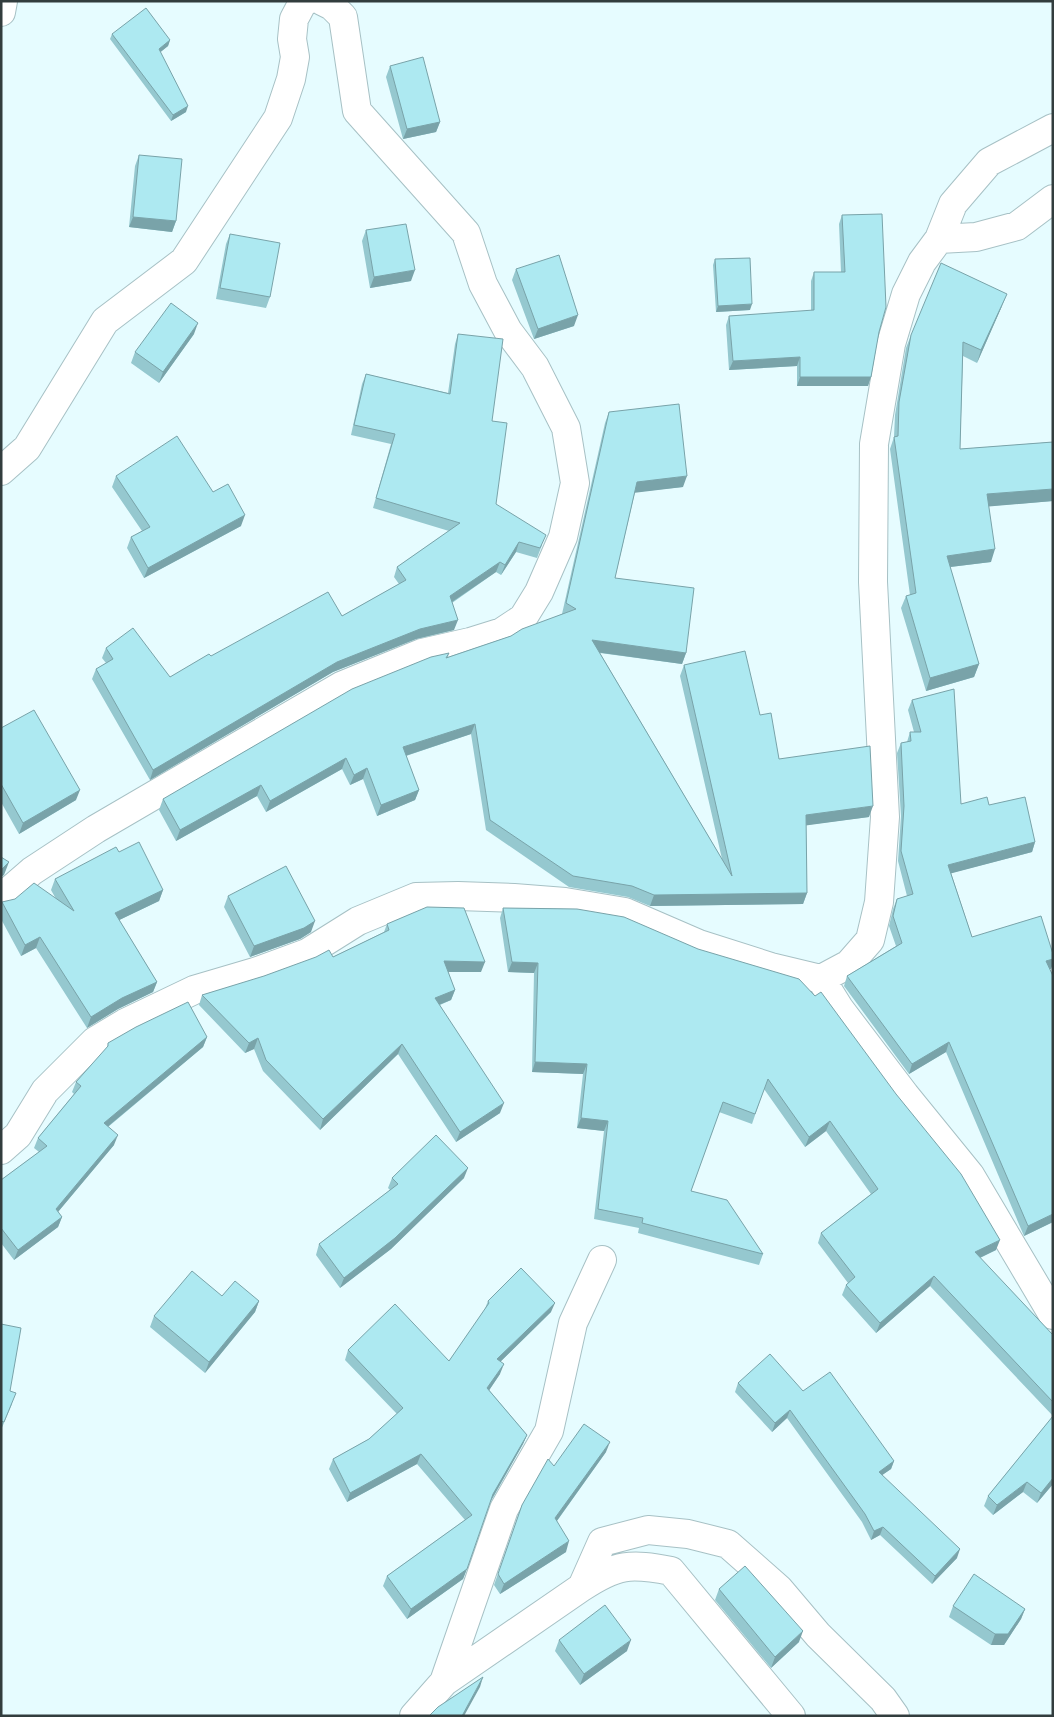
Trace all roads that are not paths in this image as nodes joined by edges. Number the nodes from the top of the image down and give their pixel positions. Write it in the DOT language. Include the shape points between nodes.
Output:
graph roads {
  1 [pos="4,1"];
  2 [pos="306,1"];
  3 [pos="322,1"];
  4 [pos="1,12"];
  5 [pos="1053,128"];
  6 [pos="1053,200"];
  7 [pos="939,239"];
  8 [pos="1,471"];
  9 [pos="1,898"];
  10 [pos="821,979"];
  11 [pos="1,1150"];
  12 [pos="602,1260"];
  13 [pos="1053,1315"];
  14 [pos="582,1587"];
  15 [pos="444,1682"];
  16 [pos="414,1716"];
  17 [pos="791,1716"];
  18 [pos="895,1716"];
  1 -- 4 [label="street"];
  2 -- 8 [label="street" via="294,19 292,39 295,57 278,118 184,261 105,321 28,448"];
  3 -- 9 [label="street" via="343,17 357,111 466,233 483,284 508,331 535,367 566,428 575,483 564,537 539,592 523,618 502,632 422,654 341,686 96,829 32,870"];
  5 -- 7 [label="street" via="989,162 953,204"];
  6 -- 7 [label="street" via="1017,226 976,238"];
  7 -- 10 [label="street" via="922,262 906,294 891,344 874,444 873,582 886,817 879,902 870,940 849,964"];
  10 -- 11 [label="street" via="699,944 625,912 514,898 416,897 358,921 307,953 194,990 125,1022 95,1041 70,1064 45,1091 18,1135"];
  10 -- 13 [label="street" via="904,1095 970,1174"];
  12 -- 15 [label="street" via="573,1324 548,1431 504,1509"];
  14 -- 15 [label="street"];
  14 -- 17 [label="street" via="608,1570 642,1565 672,1570"];
  14 -- 18 [label="street" via="602,1542 648,1530 688,1534 728,1544 779,1589 818,1635 883,1699"];
  15 -- 16 [label="street"];
}
